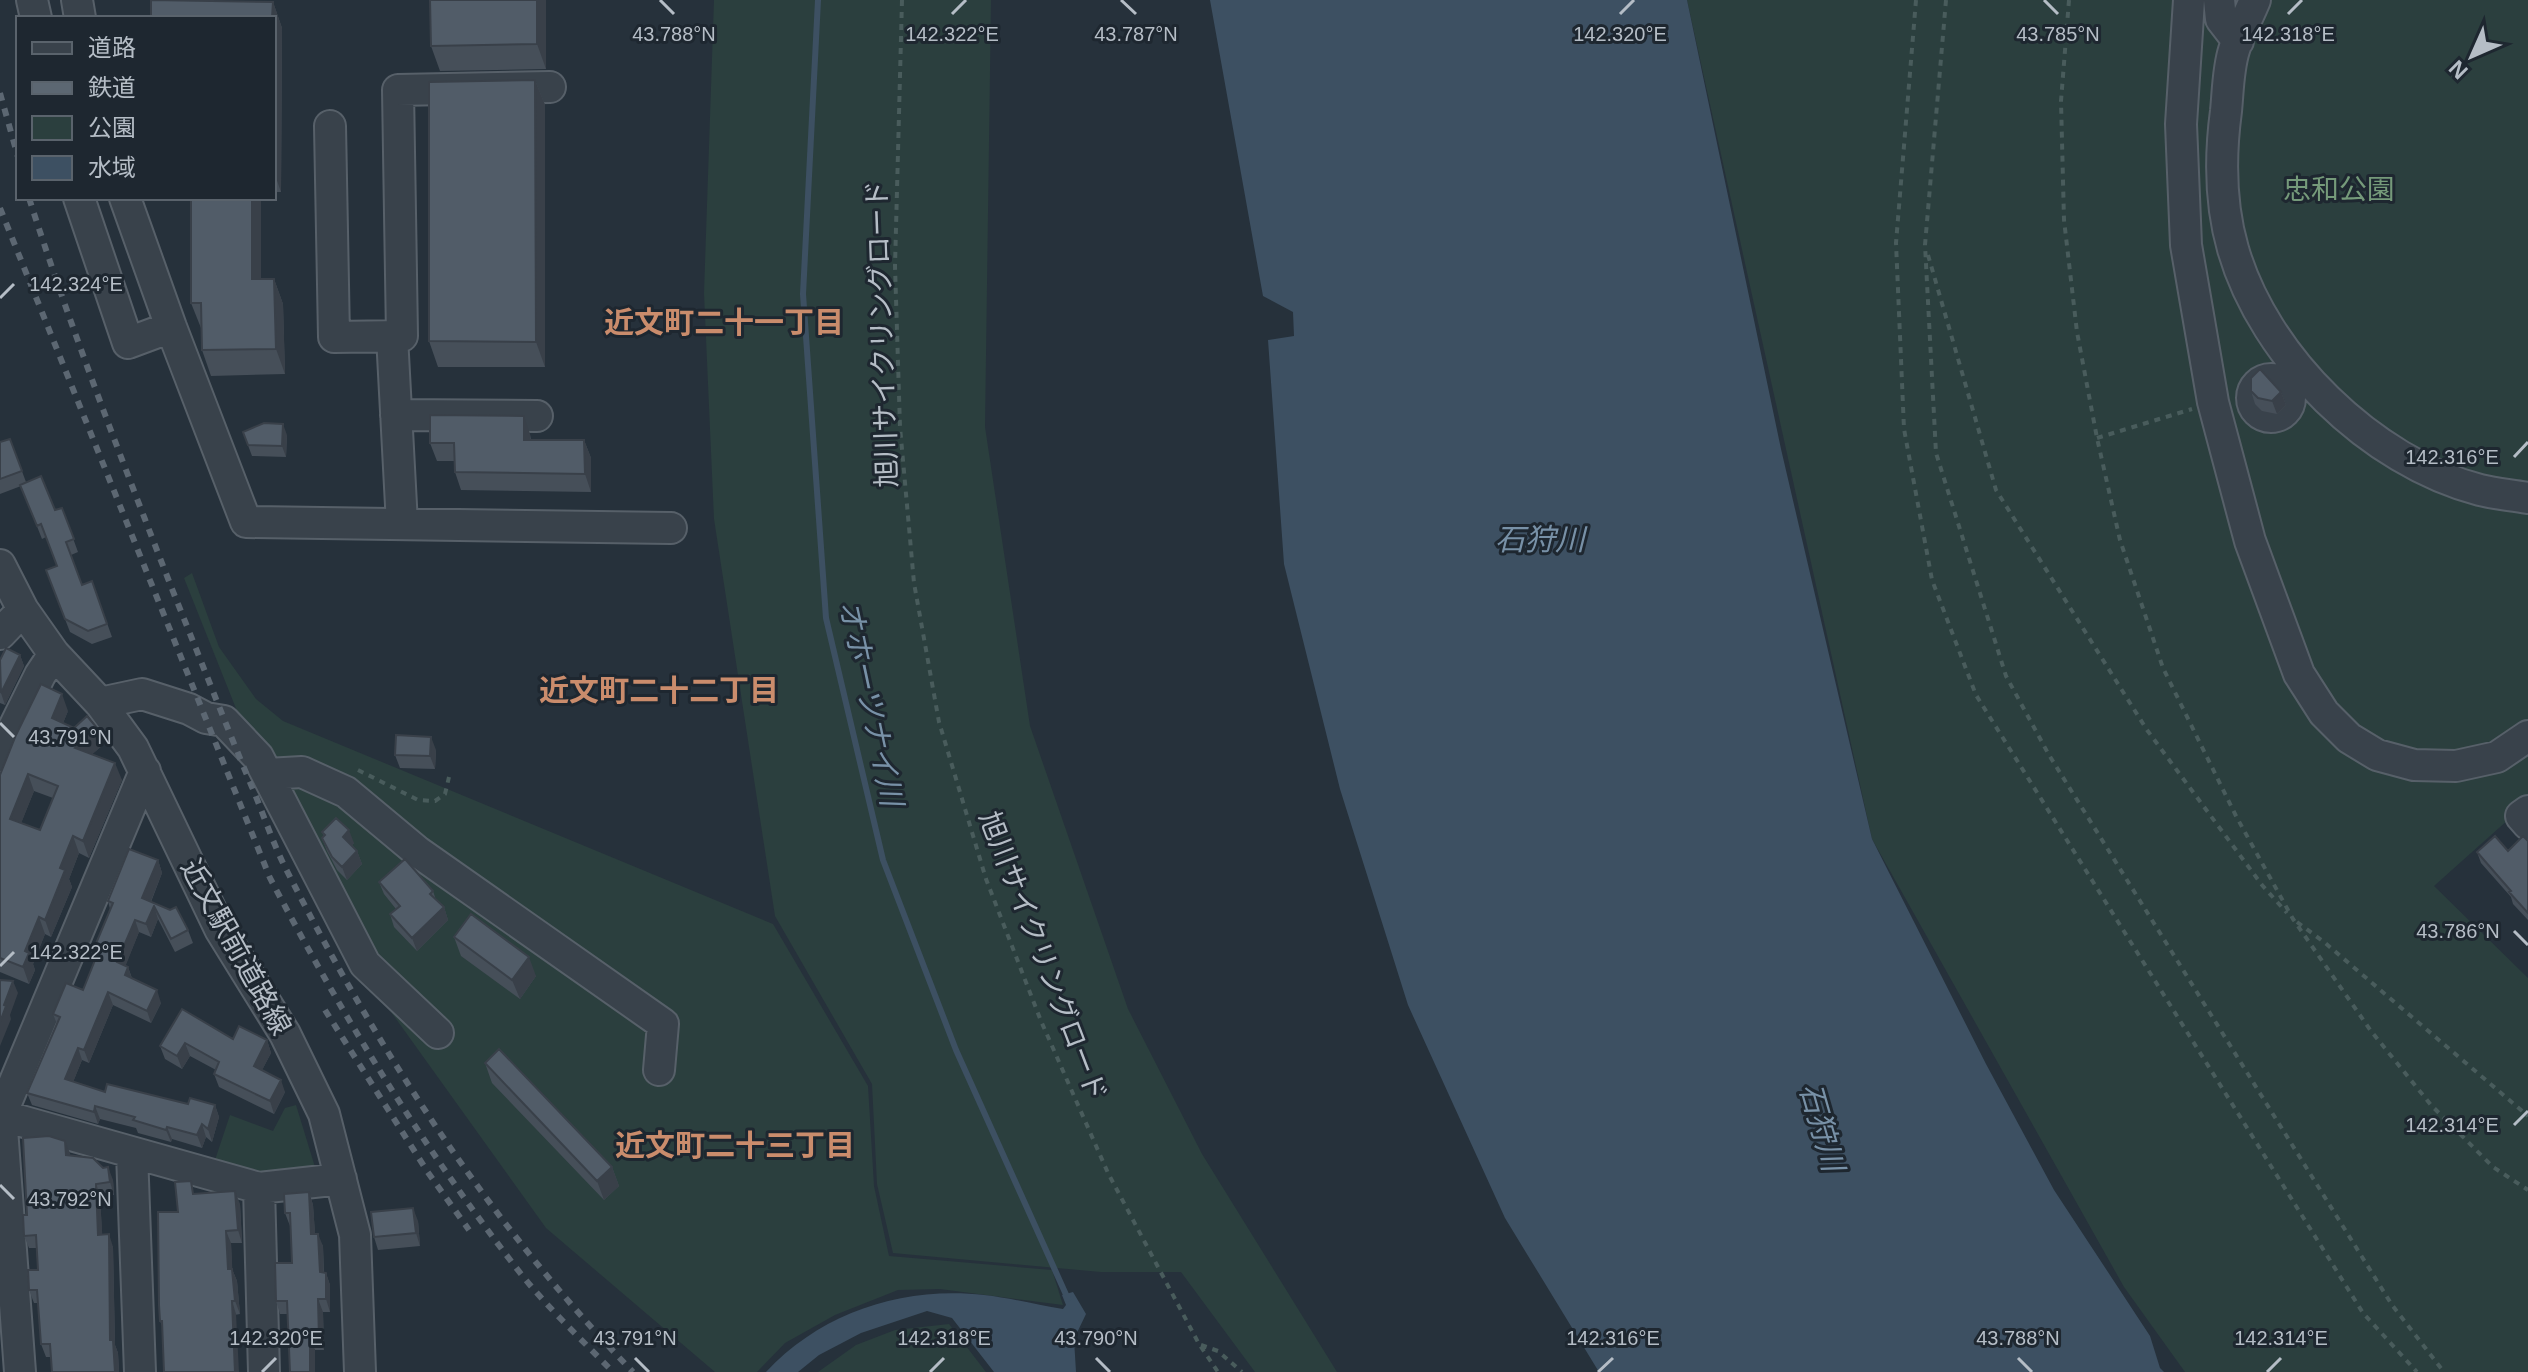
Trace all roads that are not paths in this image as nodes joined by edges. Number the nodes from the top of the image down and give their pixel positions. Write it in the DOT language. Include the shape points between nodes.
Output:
graph roads {
  1 [pos="2189,0"];
  2 [pos="2219,0"];
  3 [pos="2255,0"];
  4 [pos="2238,41"];
  5 [pos="550,87"];
  6 [pos="330,126"];
  7 [pos="80,200"];
  8 [pos="126,200"];
  9 [pos="171,327"];
  10 [pos="392,336"];
  11 [pos="2275,336"];
  12 [pos="2283,388"];
  13 [pos="2213,402"];
  14 [pos="2331,404"];
  15 [pos="396,415"];
  16 [pos="537,416"];
  17 [pos="2528,498"];
  18 [pos="402,524"];
  19 [pos="671,528"];
  20 [pos="0,565"];
  21 [pos="23,610"];
  22 [pos="0,634"];
  23 [pos="54,654"];
  24 [pos="100,703"];
  25 [pos="2528,736"];
  26 [pos="0,756"];
  27 [pos="145,771"];
  28 [pos="267,774"];
  29 [pos="2528,811"];
  30 [pos="2528,824"];
  31 [pos="438,1033"];
  32 [pos="659,1070"];
  33 [pos="1,1115"];
  34 [pos="132,1153"];
  35 [pos="341,1179"];
  36 [pos="259,1188"];
  37 [pos="7,1305"];
  38 [pos="20,1372"];
  39 [pos="140,1372"];
  40 [pos="264,1372"];
  41 [pos="360,1372"];
  1 -- 13 [label="street" via="2181,124 2186,245"];
  2 -- 4 [label="street" via="2221,19"];
  3 -- 4 [label="street"];
  4 -- 11 [label="street" via="2220,171 2233,249"];
  5 -- 10 [label="street" via="398,90 402,336"];
  6 -- 10 [label="street" via="334,337"];
  7 -- 9 [label="street" via="128,343"];
  8 -- 9 [label="street"];
  9 -- 18 [label="street" via="246,522"];
  10 -- 15 [label="street"];
  11 -- 12 [label="street" via="2268,343"];
  11 -- 14 [label="street" via="2304,378"];
  12 -- 13 [label="street" via="2265,379 2251,396"];
  12 -- 14 [label="street" via="2321,409"];
  13 -- 25 [label="street" via="2250,541 2299,674 2324,713 2349,738 2377,755 2414,765 2456,766 2497,757"];
  14 -- 17 [label="street" via="2379,442 2431,471 2479,490"];
  15 -- 16 [label="street"];
  15 -- 18 [label="street"];
  18 -- 19 [label="street"];
  20 -- 21 [label="street, 近文駅前道路線"];
  21 -- 22 [label="street"];
  21 -- 23 [label="street, 近文駅前道路線"];
  23 -- 24 [label="street, 近文駅前道路線"];
  23 -- 26 [label="street"];
  24 -- 27 [label="street, 近文駅前道路線"];
  24 -- 28 [label="street" via="142,694 224,721"];
  27 -- 33 [label="street"];
  27 -- 35 [label="street, 近文駅前道路線" via="220,929 285,1034 324,1114"];
  28 -- 31 [label="street" via="365,964"];
  28 -- 32 [label="street" via="302,772 346,792 418,852 663,1024"];
  29 -- 30 [label="street" via="2521,816"];
  33 -- 34 [label="street"];
  33 -- 37 [label="street"];
  34 -- 36 [label="street"];
  34 -- 39 [label="street"];
  35 -- 36 [label="street"];
  35 -- 41 [label="street, 近文駅前道路線" via="355,1235"];
  36 -- 40 [label="street"];
  37 -- 38 [label="street"];
}
